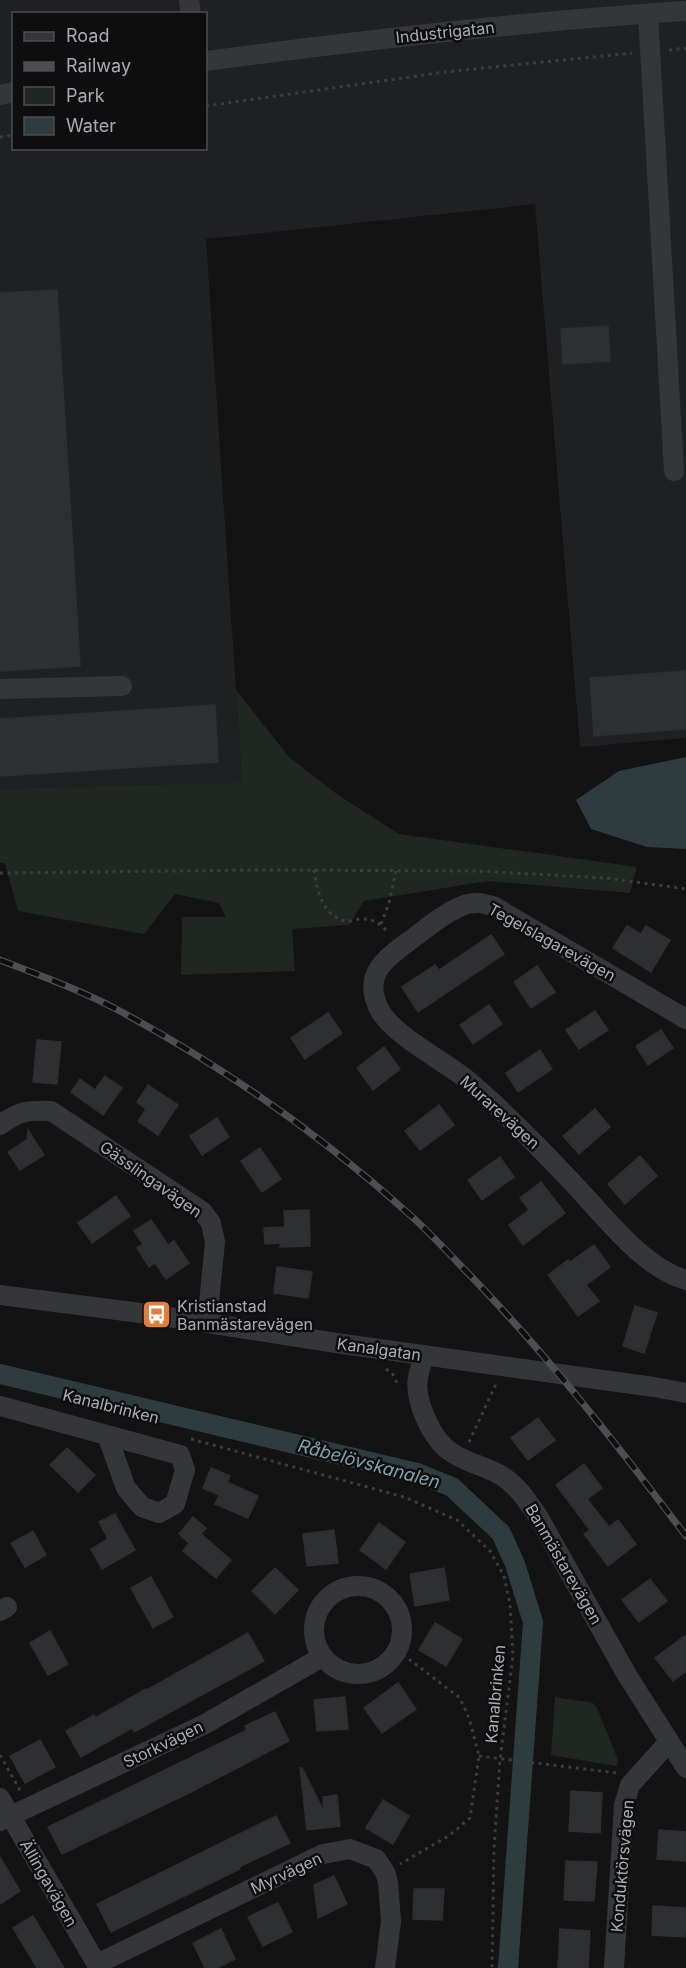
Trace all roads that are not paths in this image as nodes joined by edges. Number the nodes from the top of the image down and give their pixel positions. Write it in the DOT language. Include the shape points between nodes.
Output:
graph roads {
  1 [pos="686,12"];
  2 [pos="648,14"];
  3 [pos="207,61"];
  4 [pos="674,471"];
  5 [pos="122,686"];
  6 [pos="0,689"];
  7 [pos="417,935"];
  8 [pos="686,1019"];
  9 [pos="0,1125"];
  10 [pos="686,1280"];
  11 [pos="0,1295"];
  12 [pos="207,1323"];
  13 [pos="423,1356"];
  14 [pos="686,1393"];
  15 [pos="0,1406"];
  16 [pos="107,1435"];
  17 [pos="322,1657"];
  18 [pos="669,1742"];
  19 [pos="686,1768"];
  20 [pos="0,1798"];
  21 [pos="5,1819"];
  22 [pos="98,1966"];
  23 [pos="385,1968"];
  24 [pos="614,1968"];
  1 -- 2 [label="street, Industrigatan"];
  2 -- 3 [label="street, Industrigatan" via="372,39"];
  2 -- 4 [label="street"];
  5 -- 6 [label="street"];
  7 -- 8 [label="street, Tegelslagarevägen" via="474,902 493,906"];
  7 -- 10 [label="street, Murarevägen" via="378,966 373,984 379,1009 395,1028 465,1079 538,1147 641,1255 672,1276"];
  9 -- 12 [label="street, Gässlingavägen" via="27,1110 51,1111 202,1211 211,1223 215,1242"];
  11 -- 12 [label="street, Kanalgatan"];
  12 -- 13 [label="street, Kanalgatan"];
  13 -- 14 [label="street, Kanalgatan"];
  13 -- 18 [label="street, Banmästarevägen" via="417,1380 433,1434 453,1454 504,1477 525,1497"];
  15 -- 16 [label="street"];
  17 -- 17 [label="street" via="340,1671 362,1674 382,1667 397,1650 402,1629 392,1602 375,1589 354,1586 333,1593 318,1609 313,1630"];
  17 -- 21 [label="street, Storkvägen" via="205,1724"];
  18 -- 19 [label="street, Banmästarevägen"];
  18 -- 24 [label="street, Konduktörsvägen" via="630,1785 624,1805"];
  20 -- 21 [label="street, Ällingavägen"];
  21 -- 22 [label="street, Ällingavägen"];
  22 -- 23 [label="street, Myrvägen" via="323,1854 350,1848 376,1859 388,1882 391,1921"];
}
